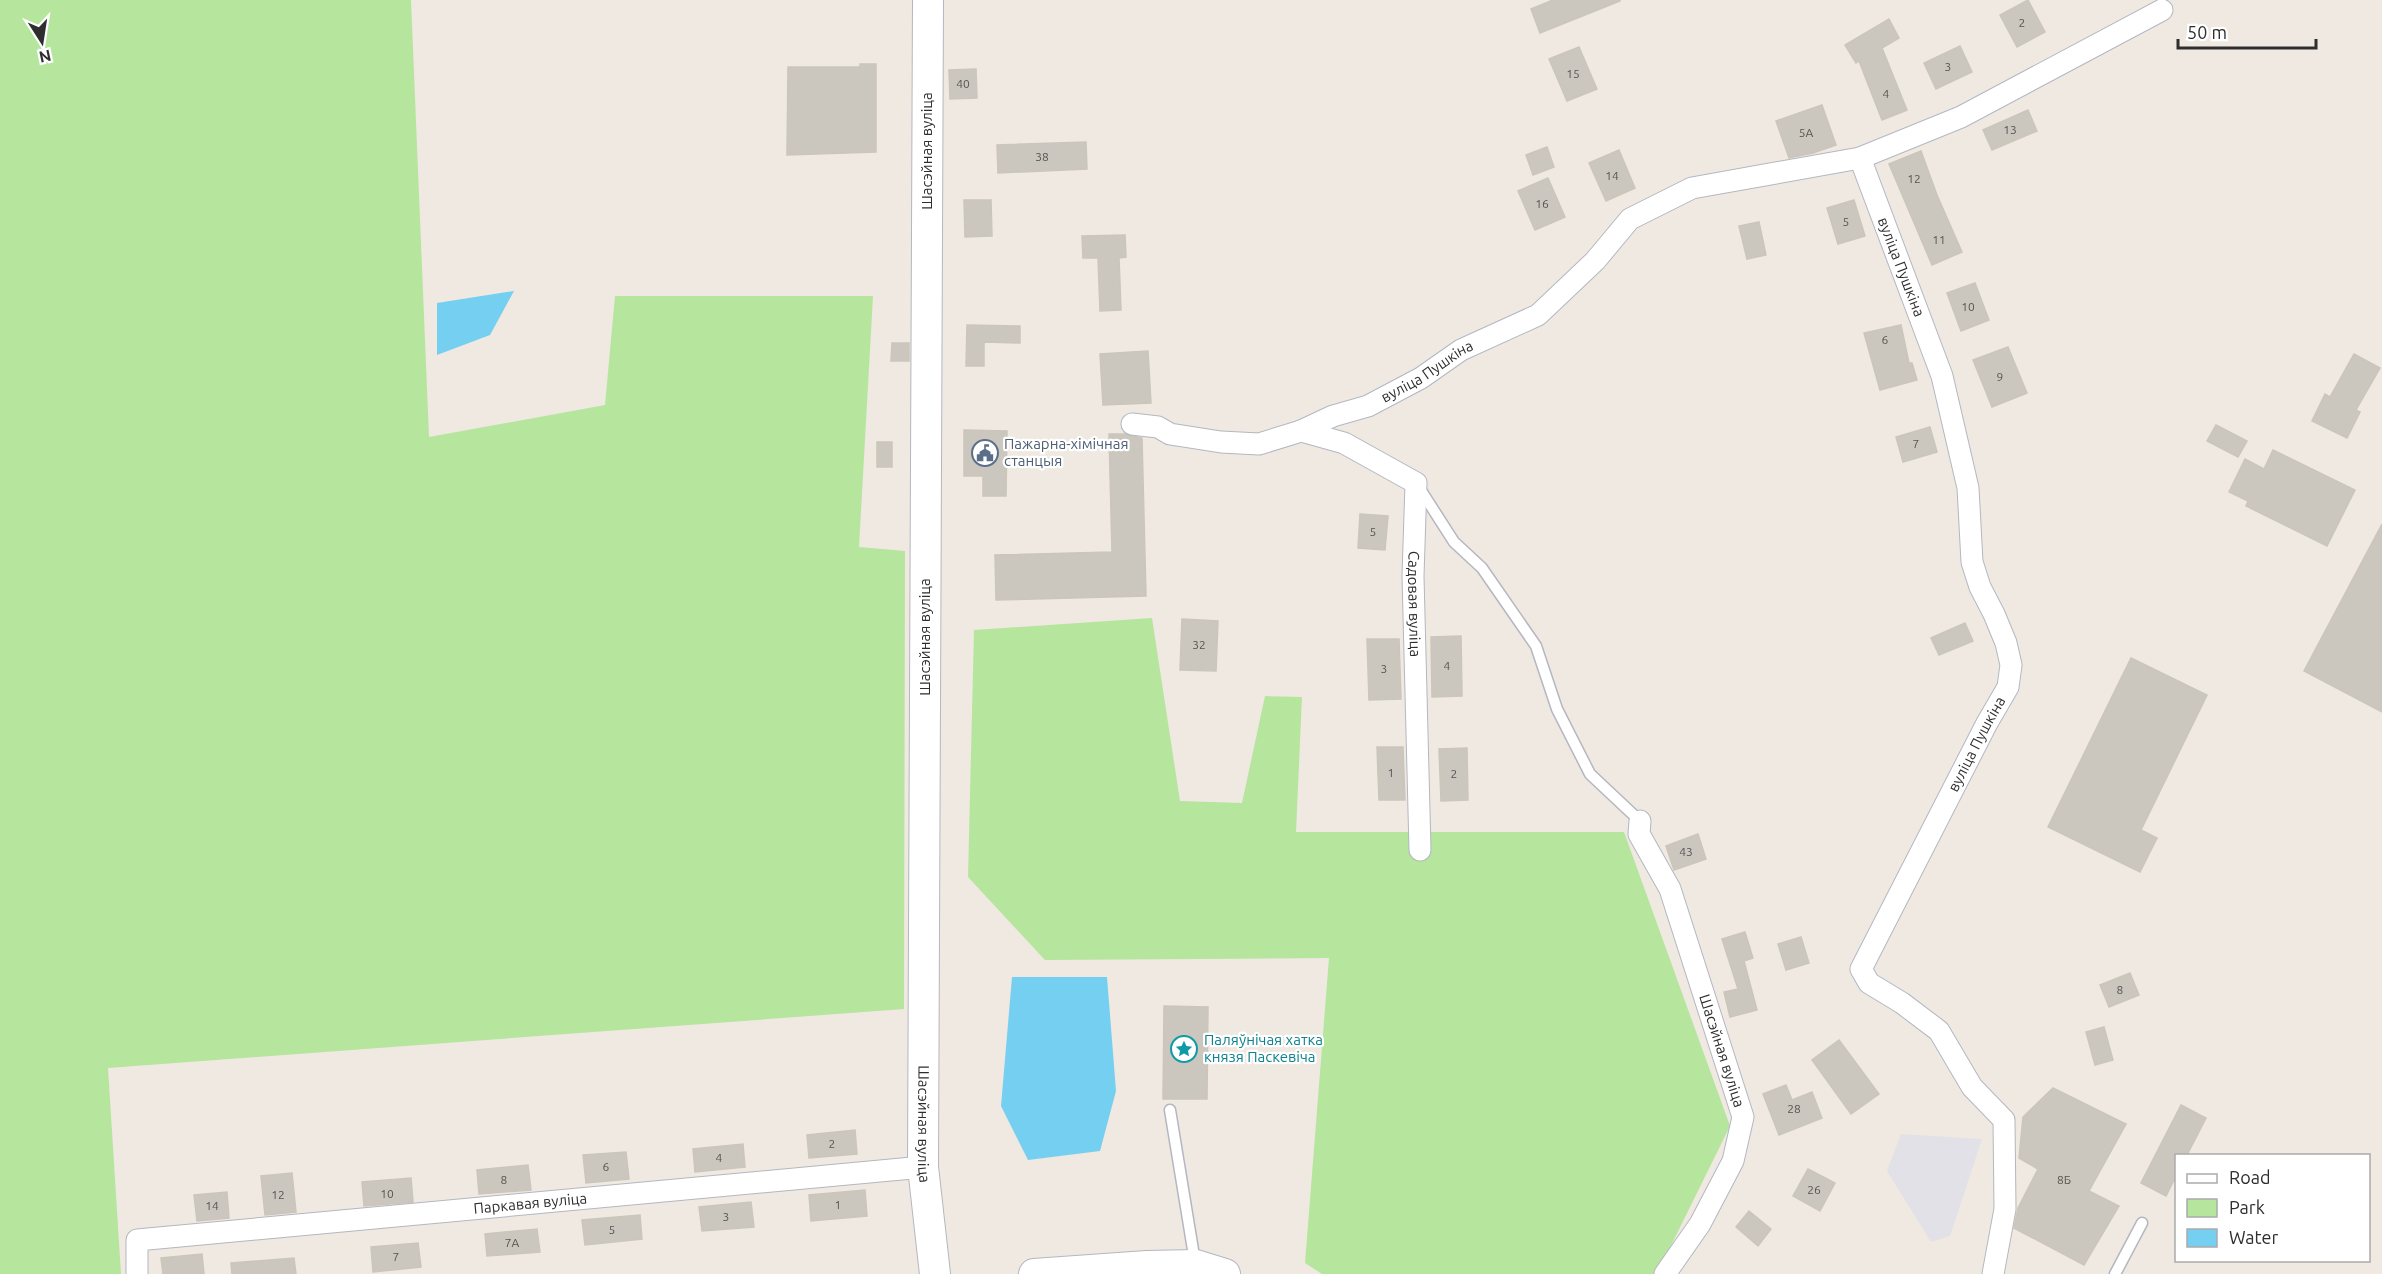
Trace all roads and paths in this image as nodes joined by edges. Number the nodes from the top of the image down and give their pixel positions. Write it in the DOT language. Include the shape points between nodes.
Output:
graph roads {
  1 [pos="928,0"];
  2 [pos="2162,10"];
  3 [pos="1860,158"];
  4 [pos="1132,424"];
  5 [pos="1301,431"];
  6 [pos="1416,483"];
  7 [pos="1640,821"];
  8 [pos="1420,850"];
  9 [pos="1170,1110"];
  10 [pos="923,1167"];
  11 [pos="2142,1223"];
  12 [pos="1196,1265"];
  13 [pos="137,1274"];
  14 [pos="935,1274"];
  15 [pos="1034,1274"];
  16 [pos="1225,1274"];
  17 [pos="1665,1274"];
  18 [pos="1993,1274"];
  19 [pos="2115,1274"];
  1 -- 10 [label="main road, Шасэйная вуліца"];
  2 -- 3 [label="street, вуліца Пушкіна" via="1961,117"];
  3 -- 5 [label="street, вуліца Пушкіна" via="1692,188 1630,219 1595,261 1538,315 1461,350 1421,378 1368,406"];
  3 -- 18 [label="street, вуліца Пушкіна" via="1942,376 1968,488 1971,562 2006,643 2011,665 2008,687 1861,969 1869,983 1939,1031 1971,1087 2004,1120 2005,1209"];
  4 -- 5 [label="street, вуліца Пушкіна" via="1158,427 1170,434 1259,444"];
  5 -- 6 [label="street" via="1344,443"];
  6 -- 7 [label="lane" via="1454,542 1482,568 1536,646 1557,709 1590,774"];
  6 -- 8 [label="street, Садовая вуліца" via="1413,576"];
  7 -- 17 [label="street, Шасэйная вуліца" via="1639,834 1670,889 1743,1117 1733,1161 1700,1224"];
  9 -- 12 [label="lane"];
  10 -- 13 [label="street, Паркавая вуліца" via="137,1240"];
  10 -- 14 [label="main road, Шасэйная вуліца"];
  11 -- 19 [label="lane"];
  12 -- 15 [label="main road"];
  12 -- 16 [label="main road"];
}
